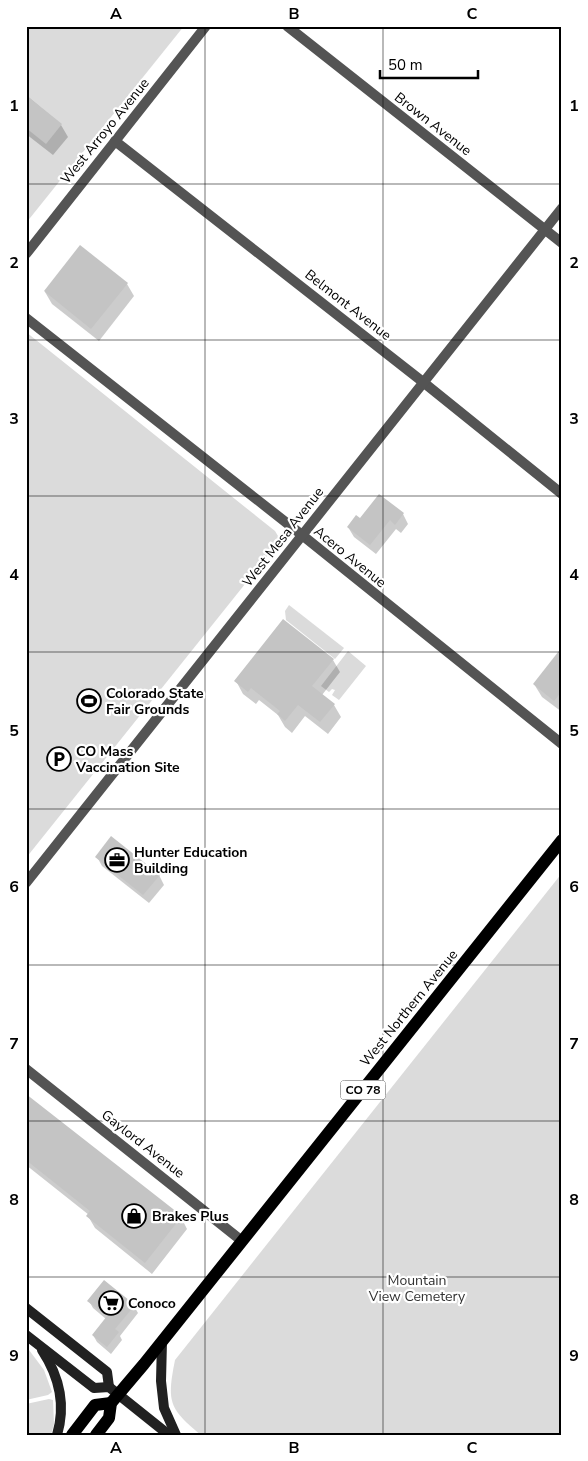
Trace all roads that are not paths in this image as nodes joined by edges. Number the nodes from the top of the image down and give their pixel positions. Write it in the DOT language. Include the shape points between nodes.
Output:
graph roads {
  1 [pos="206,26"];
  2 [pos="287,26"];
  3 [pos="115,141"];
  4 [pos="562,208"];
  5 [pos="545,229"];
  6 [pos="562,243"];
  7 [pos="26,254"];
  8 [pos="26,318"];
  9 [pos="423,382"];
  10 [pos="562,494"];
  11 [pos="302,535"];
  12 [pos="562,744"];
  13 [pos="562,840"];
  14 [pos="26,883"];
  15 [pos="26,1069"];
  16 [pos="242,1241"];
  17 [pos="26,1308"];
  18 [pos="26,1335"];
  19 [pos="162,1341"];
  20 [pos="37,1343"];
  21 [pos="113,1395"];
  22 [pos="57,1435"];
  23 [pos="72,1435"];
  24 [pos="96,1435"];
  25 [pos="170,1435"];
  26 [pos="176,1435"];
  1 -- 3 [label="street, West Arroyo Avenue"];
  2 -- 5 [label="street, Brown Avenue"];
  3 -- 7 [label="street, West Arroyo Avenue"];
  3 -- 9 [label="street, Belmont Avenue"];
  4 -- 5 [label="street, West Mesa Avenue"];
  5 -- 6 [label="street, Brown Avenue"];
  5 -- 9 [label="street, West Mesa Avenue"];
  8 -- 11 [label="street, Acero Avenue"];
  9 -- 10 [label="street, Belmont Avenue"];
  9 -- 11 [label="street, West Mesa Avenue"];
  11 -- 12 [label="street, Acero Avenue"];
  11 -- 14 [label="street, West Mesa Avenue"];
  13 -- 16 [label="main road, West Northern Avenue / CO 78"];
  15 -- 16 [label="street, Gaylord Avenue"];
  16 -- 19 [label="main road, West Northern Avenue / CO 78"];
  17 -- 21 [label="main road" via="107,1372"];
  18 -- 20 [label="main road"];
  19 -- 21 [label="main road, West Northern Avenue / CO 78"];
  19 -- 26 [label="main road" via="164,1408"];
  20 -- 21 [label="main road" via="94,1388"];
  20 -- 22 [label="main road" via="58,1381 61,1397"];
  21 -- 23 [label="main road, West Northern Avenue / CO 78" via="95,1405"];
  21 -- 24 [label="main road, West Northern Avenue / CO 78" via="109,1418"];
  21 -- 25 [label="main road"];
}
